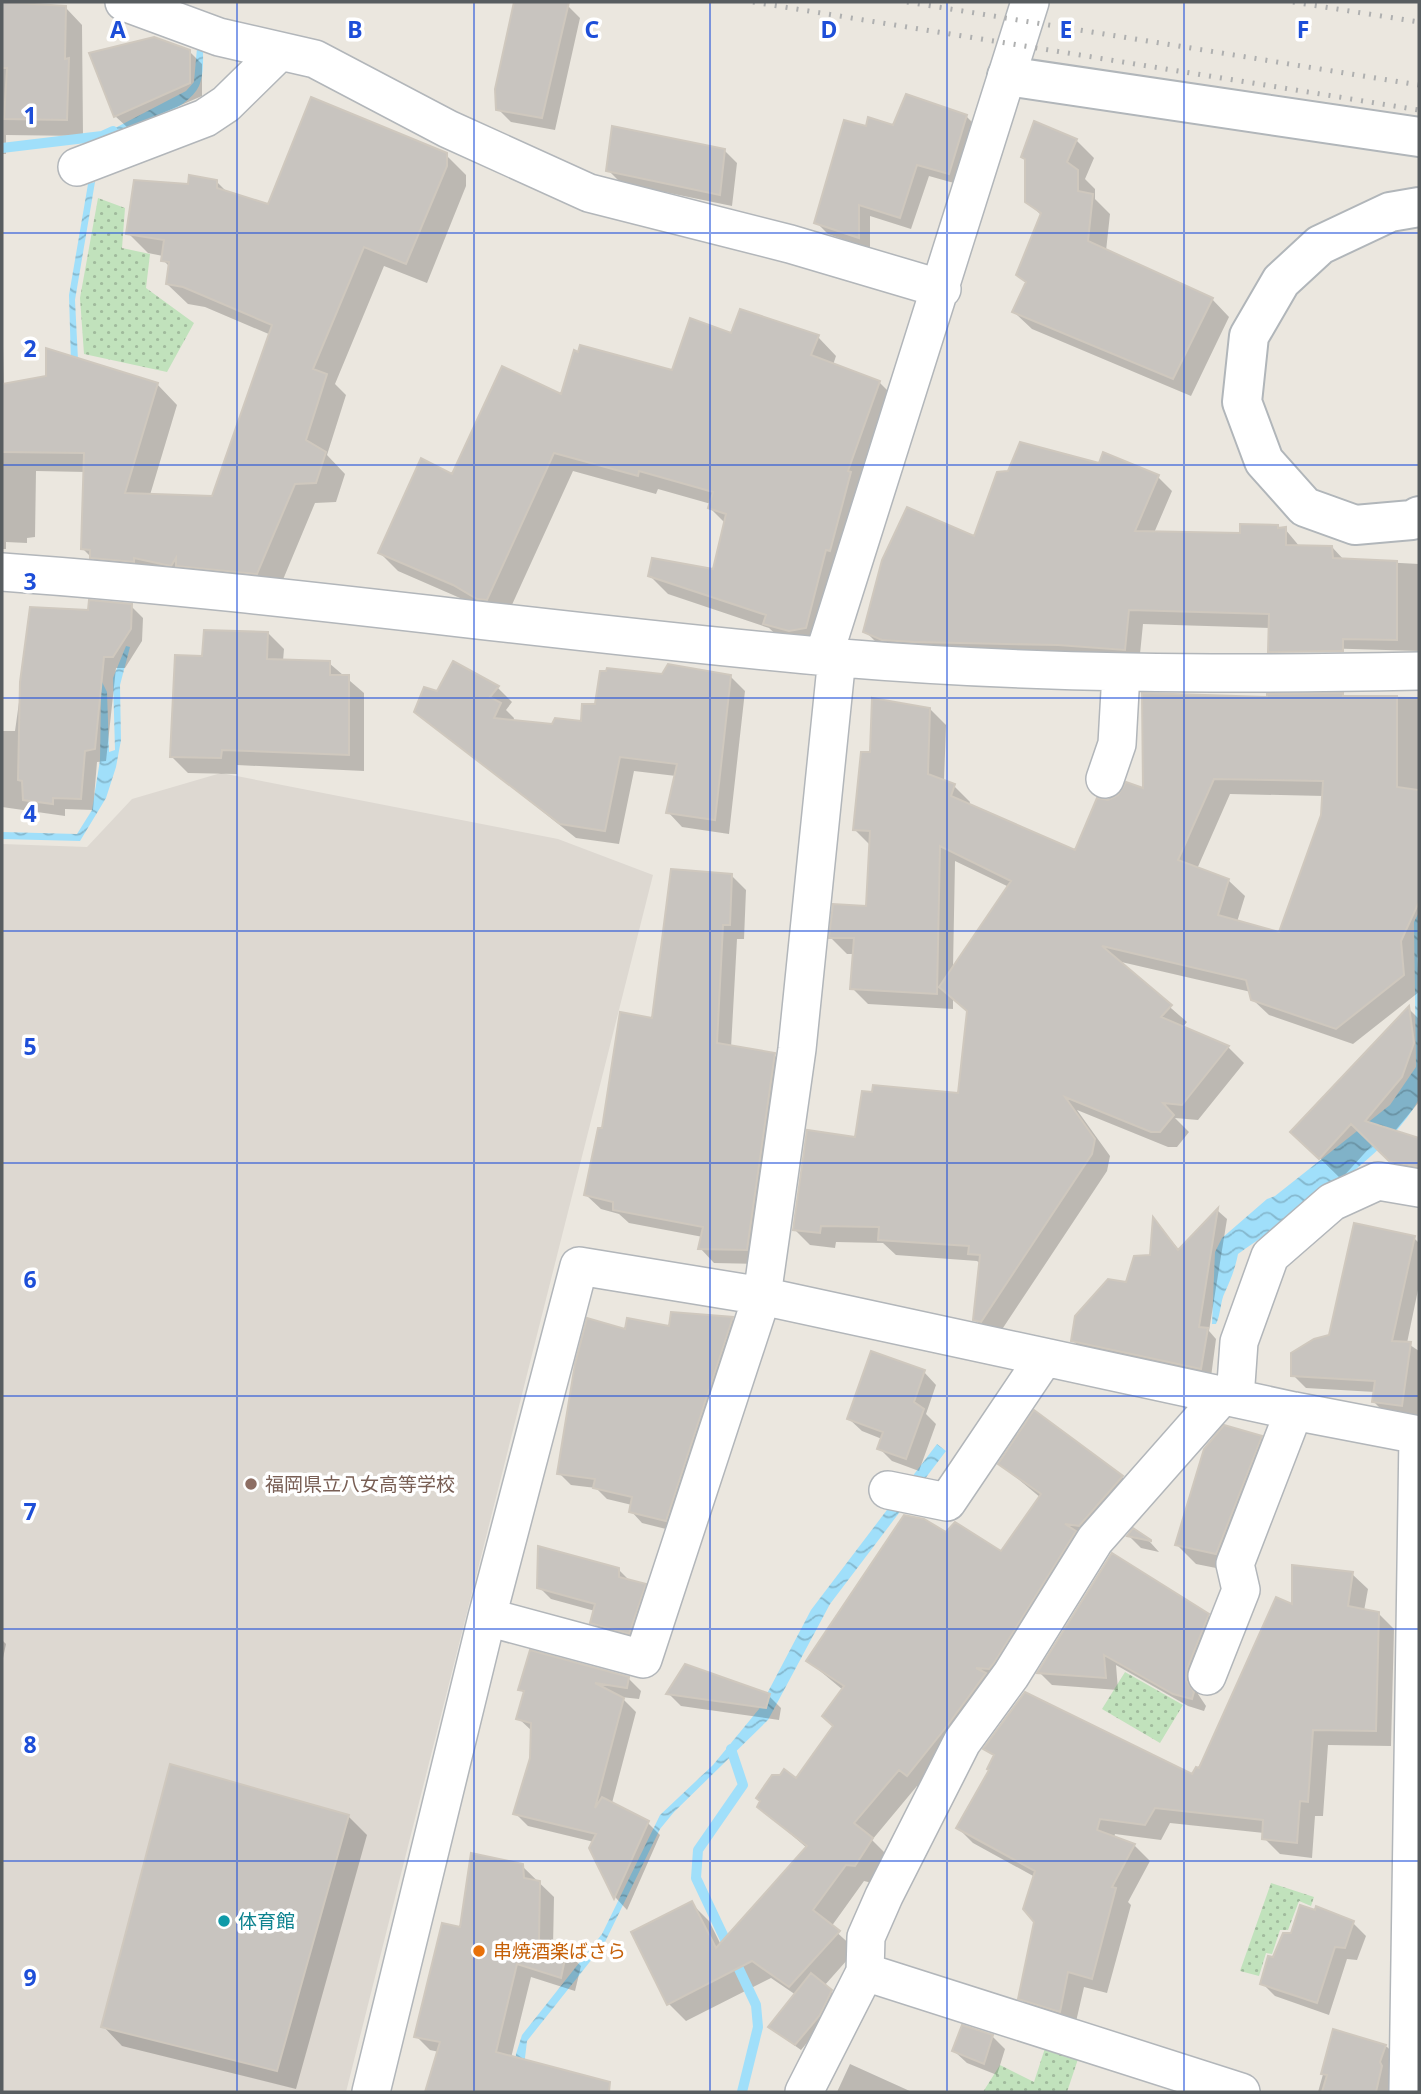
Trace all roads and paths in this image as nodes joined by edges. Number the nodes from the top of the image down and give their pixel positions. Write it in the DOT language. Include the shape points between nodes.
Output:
graph roads {
  1 [pos="124,2"];
  2 [pos="1030,2"];
  3 [pos="280,51"];
  4 [pos="1007,76"];
  5 [pos="1419,137"];
  6 [pos="77,167"];
  7 [pos="1419,207"];
  8 [pos="942,289"];
  9 [pos="1419,516"];
  10 [pos="2,572"];
  11 [pos="831,656"];
  12 [pos="1419,671"];
  13 [pos="1121,673"];
  14 [pos="1105,779"];
  15 [pos="1419,1188"];
  16 [pos="762,1296"];
  17 [pos="1044,1358"];
  18 [pos="1229,1397"];
  19 [pos="1294,1411"];
  20 [pos="1419,1435"];
  21 [pos="903,1493"];
  22 [pos="487,1617"];
  23 [pos="1207,1676"];
  24 [pos="1416,1814"];
  25 [pos="865,1972"];
  26 [pos="371,2092"];
  27 [pos="804,2092"];
  28 [pos="1241,2092"];
  29 [pos="1408,2092"];
  1 -- 3 [label="street" via="219,37"];
  2 -- 4 [label="street"];
  3 -- 6 [label="street" via="226,104 205,118"];
  3 -- 8 [label="street" via="315,59 448,129 589,193 790,244"];
  4 -- 5 [label="main road"];
  4 -- 8 [label="street"];
  7 -- 9 [label="main road" via="1390,212 1320,245 1281,281 1249,336 1242,402 1264,461 1305,507 1355,525"];
  8 -- 11 [label="street"];
  10 -- 11 [label="street"];
  11 -- 13 [label="street"];
  11 -- 16 [label="street" via="797,1049"];
  12 -- 13 [label="street"];
  13 -- 14 [label="street" via="1116,744"];
  15 -- 18 [label="street" via="1378,1181 1367,1186 1332,1202 1270,1256 1239,1342"];
  16 -- 17 [label="street"];
  16 -- 22 [label="street" via="643,1659"];
  16 -- 22 [label="street" via="579,1266"];
  17 -- 18 [label="street"];
  17 -- 21 [label="street" via="947,1502"];
  18 -- 19 [label="street"];
  18 -- 25 [label="street" via="1095,1540 1011,1675 962,1742 866,1937"];
  19 -- 20 [label="street"];
  19 -- 23 [label="street" via="1235,1564 1241,1590"];
  20 -- 24 [label="street"];
  22 -- 26 [label="street"];
  24 -- 29 [label="street"];
  25 -- 27 [label="street"];
  25 -- 28 [label="street"];
}
